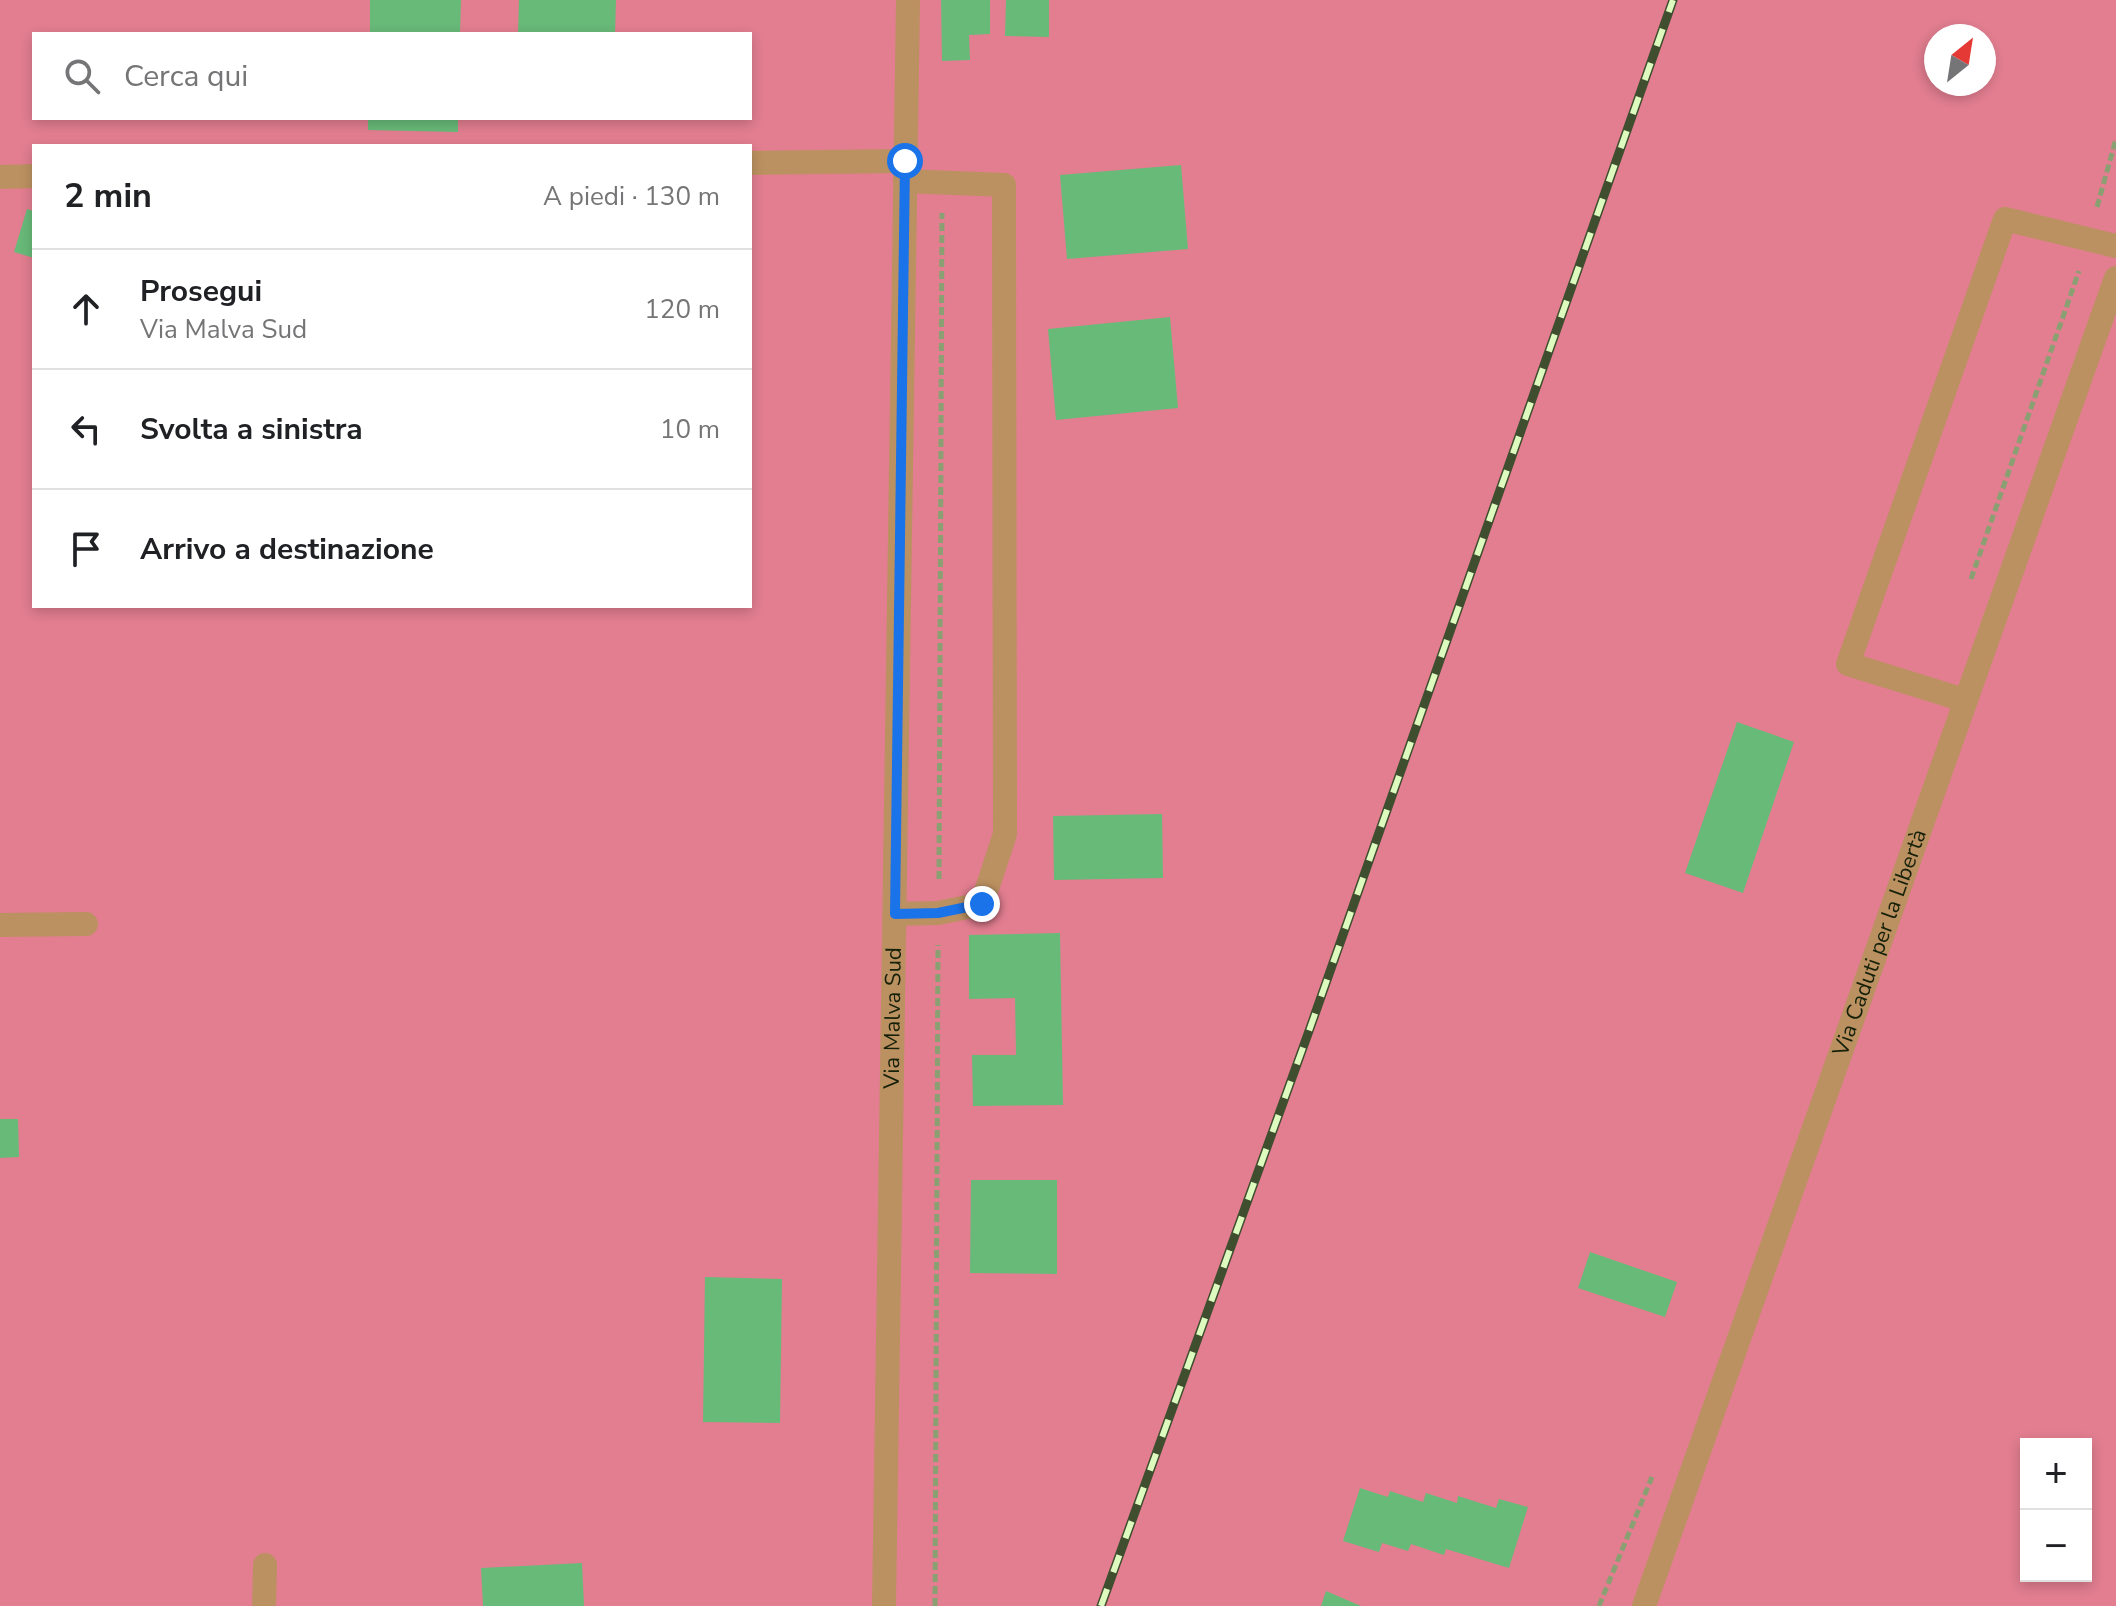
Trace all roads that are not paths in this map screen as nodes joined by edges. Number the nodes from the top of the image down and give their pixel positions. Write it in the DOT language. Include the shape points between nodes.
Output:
graph roads {
  1 [pos="908,0"];
  2 [pos="752,163"];
  3 [pos="905,171"];
  4 [pos="32,176"];
  5 [pos="0,177"];
  6 [pos="2116,246"];
  7 [pos="2116,278"];
  8 [pos="1964,700"];
  9 [pos="895,914"];
  10 [pos="86,924"];
  11 [pos="0,925"];
  12 [pos="265,1565"];
  13 [pos="264,1606"];
  14 [pos="884,1606"];
  15 [pos="1644,1606"];
  1 -- 3 [label="street, Via Malva Sud"];
  2 -- 3 [label="street"];
  3 -- 9 [label="street, Via Malva Sud"];
  3 -- 9 [label="street" via="1004,185 1005,834 982,904"];
  4 -- 5 [label="street"];
  6 -- 8 [label="street" via="2005,219 1848,664"];
  7 -- 8 [label="street, Via Caduti per la Libertà"];
  8 -- 15 [label="street, Via Caduti per la Libertà"];
  9 -- 14 [label="street, Via Malva Sud"];
  10 -- 11 [label="street"];
  12 -- 13 [label="street"];
}
